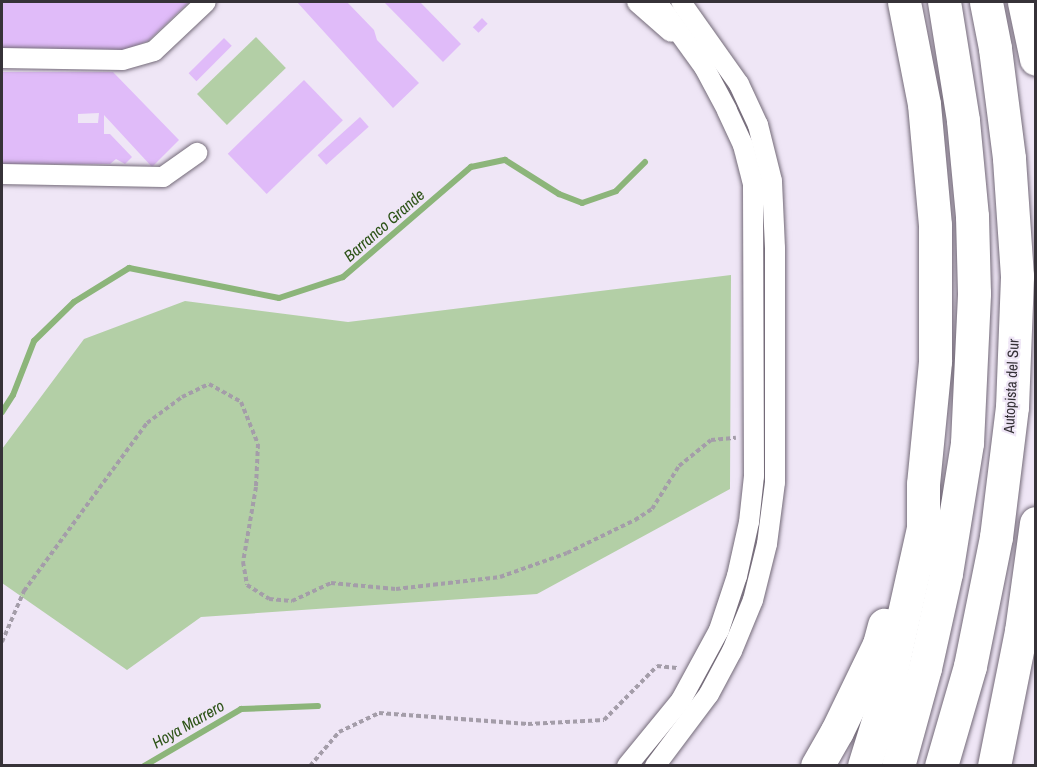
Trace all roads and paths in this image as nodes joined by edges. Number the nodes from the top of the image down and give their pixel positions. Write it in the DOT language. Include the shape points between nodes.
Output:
graph roads {
  1 [pos="206,2"];
  2 [pos="637,2"];
  3 [pos="657,2"];
  4 [pos="681,2"];
  5 [pos="904,2"];
  6 [pos="944,2"];
  7 [pos="986,2"];
  8 [pos="1024,2"];
  9 [pos="684,38"];
  10 [pos="2,58"];
  11 [pos="1035,59"];
  12 [pos="196,153"];
  13 [pos="2,174"];
  14 [pos="754,436"];
  15 [pos="923,484"];
  16 [pos="1035,523"];
  17 [pos="1024,593"];
  18 [pos="2,642"];
  19 [pos="699,671"];
  20 [pos="310,765"];
  21 [pos="627,765"];
  22 [pos="655,765"];
  23 [pos="817,765"];
  24 [pos="864,765"];
  25 [pos="898,765"];
  26 [pos="941,765"];
  27 [pos="977,765"];
  28 [pos="994,765"];
  1 -- 10 [label="street" via="154,51 123,60"];
  2 -- 9 [label="street" via="666,30"];
  3 -- 9 [label="street"];
  4 -- 22 [label="street" via="738,84 758,125 772,181 775,482 767,544 753,600 732,651 709,694"];
  5 -- 15 [label="highway" via="924,104 935,225 935,361"];
  6 -- 25 [label="highway" via="963,120 972,216 974,293 967,443 934,626"];
  7 -- 26 [label="highway, Autopista del Sur" via="1009,158 1017,276 1012,407 996,537 970,666"];
  8 -- 11 [label="highway"];
  9 -- 14 [label="street" via="727,110 743,145 753,184"];
  12 -- 13 [label="street" via="163,177"];
  14 -- 18 [label="path" via="711,440 679,466 652,509 644,515 567,553 500,577 396,589 331,583 292,601 269,599 247,585 243,562 256,487 258,444 241,402 209,384 182,397 147,423 24,591"];
  14 -- 19 [label="street" via="749,522 737,576 719,630"];
  15 -- 23 [label="highway" via="879,644"];
  15 -- 24 [label="highway" via="923,528 885,698"];
  16 -- 17 [label="highway"];
  17 -- 27 [label="highway"];
  17 -- 28 [label="highway" via="1021,631"];
  19 -- 20 [label="path" via="657,666 604,720 528,724 379,713 339,732"];
  19 -- 21 [label="street" via="681,700"];
}
